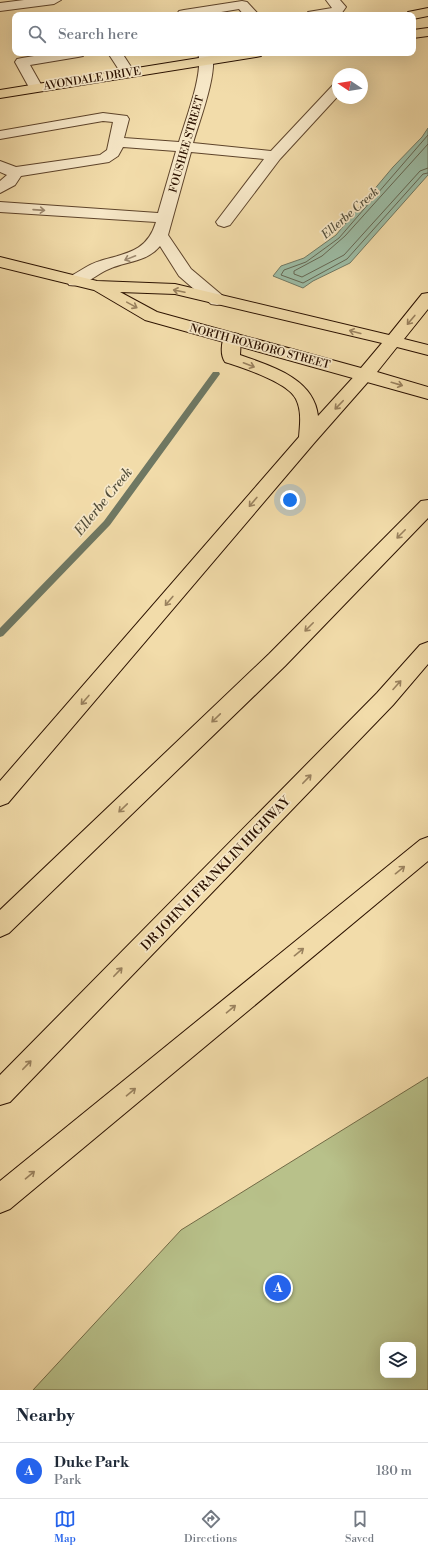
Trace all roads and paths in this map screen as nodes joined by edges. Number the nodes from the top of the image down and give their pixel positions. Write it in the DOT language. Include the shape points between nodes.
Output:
graph roads {
  1 [pos="54,0"];
  2 [pos="333,0"];
  3 [pos="0,7"];
  4 [pos="182,11"];
  5 [pos="249,12"];
  6 [pos="330,12"];
  7 [pos="428,12"];
  8 [pos="416,14"];
  9 [pos="428,32"];
  10 [pos="416,34"];
  11 [pos="40,56"];
  12 [pos="117,56"];
  13 [pos="206,56"];
  14 [pos="128,73"];
  15 [pos="36,88"];
  16 [pos="0,94"];
  17 [pos="332,94"];
  18 [pos="0,135"];
  19 [pos="118,142"];
  20 [pos="186,147"];
  21 [pos="275,156"];
  22 [pos="0,166"];
  23 [pos="16,172"];
  24 [pos="0,188"];
  25 [pos="0,207"];
  26 [pos="165,218"];
  27 [pos="224,222"];
  28 [pos="160,235"];
  29 [pos="0,262"];
  30 [pos="75,281"];
  31 [pos="97,286"];
  32 [pos="428,298"];
  33 [pos="217,300"];
  34 [pos="232,338"];
  35 [pos="393,341"];
  36 [pos="428,350"];
  37 [pos="365,376"];
  38 [pos="428,393"];
  39 [pos="308,438"];
  40 [pos="428,506"];
  41 [pos="428,650"];
  42 [pos="0,797"];
  43 [pos="428,847"];
  44 [pos="0,926"];
  45 [pos="0,1093"];
  46 [pos="0,1199"];
  1 -- 3 [label="street"];
  2 -- 6 [label="street" via="339,7"];
  4 -- 5 [label="street" via="242,5"];
  7 -- 8 [label="main road"];
  9 -- 10 [label="main road"];
  11 -- 15 [label="street" via="22,62"];
  12 -- 14 [label="street"];
  13 -- 14 [label="main road, AVONDALE DRIVE"];
  13 -- 20 [label="street, FOUSHEE STREET" via="202,87"];
  14 -- 15 [label="main road, AVONDALE DRIVE"];
  15 -- 16 [label="main road, AVONDALE DRIVE"];
  17 -- 21 [label="street"];
  18 -- 19 [label="street" via="109,118 122,119 117,133"];
  19 -- 20 [label="street"];
  19 -- 23 [label="street" via="114,152 104,159"];
  20 -- 21 [label="street"];
  20 -- 26 [label="street, FOUSHEE STREET"];
  21 -- 27 [label="street"];
  22 -- 23 [label="street"];
  23 -- 24 [label="street" via="10,182"];
  25 -- 26 [label="street, one-way"];
  26 -- 28 [label="street, FOUSHEE STREET"];
  28 -- 30 [label="street, FOUSHEE STREET, one-way" via="143,252 104,265"];
  28 -- 33 [label="street" via="185,272"];
  29 -- 30 [label="main road, NORTH ROXBORO STREET"];
  30 -- 31 [label="main road, NORTH ROXBORO STREET"];
  33 -- 31 [label="main road, NORTH ROXBORO STREET, one-way" via="175,289"];
  31 -- 34 [label="main road, NORTH ROXBORO STREET, one-way" via="151,316"];
  32 -- 35 [label="main road, one-way"];
  35 -- 33 [label="main road, NORTH ROXBORO STREET, one-way"];
  34 -- 37 [label="main road, NORTH ROXBORO STREET"];
  34 -- 39 [label="main road, one-way" via="231,358 266,371 298,389 303,395 309,418"];
  35 -- 36 [label="main road, NORTH ROXBORO STREET"];
  35 -- 37 [label="main road"];
  37 -- 38 [label="main road, NORTH ROXBORO STREET, one-way"];
  37 -- 39 [label="main road, one-way"];
  39 -- 42 [label="main road, one-way"];
  40 -- 44 [label="main road, one-way" via="277,660"];
  45 -- 41 [label="main road, DR JOHN H FRANKLIN HIGHWAY, one-way" via="385,699"];
  46 -- 43 [label="main road, one-way"];
}
